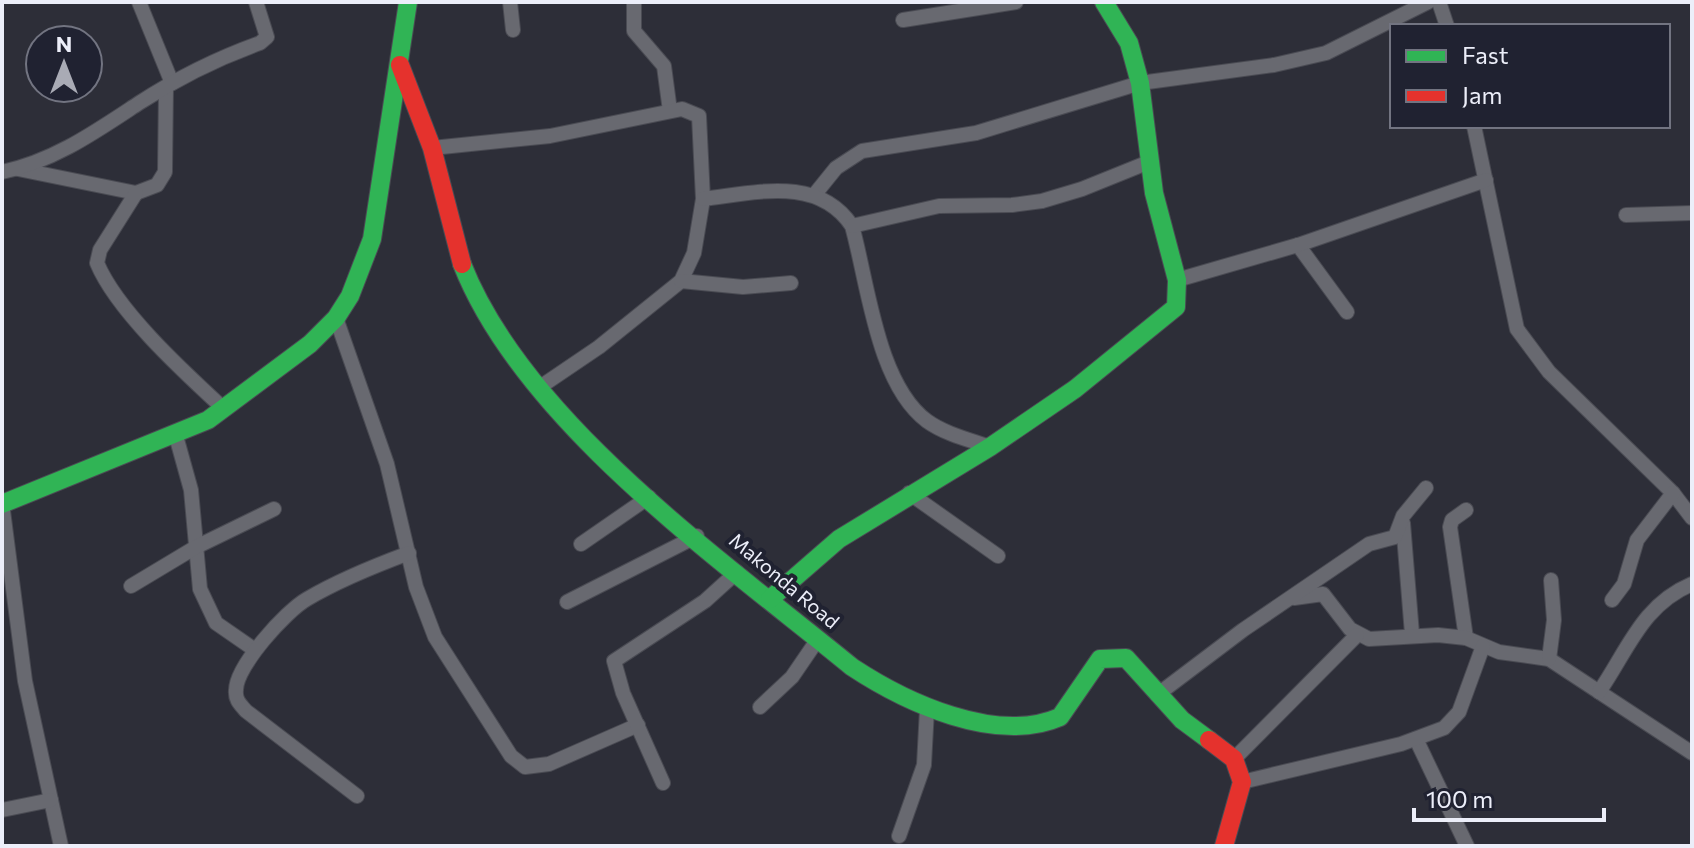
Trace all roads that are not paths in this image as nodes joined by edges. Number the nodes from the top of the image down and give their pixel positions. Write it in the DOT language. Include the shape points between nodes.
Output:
graph roads {
  1 [pos="139,2"];
  2 [pos="256,2"];
  3 [pos="408,2"];
  4 [pos="510,2"];
  5 [pos="634,2"];
  6 [pos="1016,2"];
  7 [pos="1104,2"];
  8 [pos="1428,2"];
  9 [pos="1439,2"];
  10 [pos="903,20"];
  11 [pos="1446,24"];
  12 [pos="513,30"];
  13 [pos="400,65"];
  14 [pos="1140,83"];
  15 [pos="169,85"];
  16 [pos="670,111"];
  17 [pos="1474,128"];
  18 [pos="432,148"];
  19 [pos="1149,162"];
  20 [pos="9,170"];
  21 [pos="1486,180"];
  22 [pos="136,193"];
  23 [pos="815,194"];
  24 [pos="703,199"];
  25 [pos="1692,213"];
  26 [pos="1626,215"];
  27 [pos="852,226"];
  28 [pos="1298,245"];
  29 [pos="1177,280"];
  30 [pos="681,281"];
  31 [pos="791,283"];
  32 [pos="1347,312"];
  33 [pos="336,318"];
  34 [pos="540,387"];
  35 [pos="223,408"];
  36 [pos="176,436"];
  37 [pos="990,447"];
  38 [pos="1426,488"];
  39 [pos="909,493"];
  40 [pos="1673,493"];
  41 [pos="649,497"];
  42 [pos="2,504"];
  43 [pos="274,509"];
  44 [pos="1466,510"];
  45 [pos="1403,516"];
  46 [pos="1692,518"];
  47 [pos="697,536"];
  48 [pos="581,544"];
  49 [pos="196,547"];
  50 [pos="409,553"];
  51 [pos="998,556"];
  52 [pos="7,571"];
  53 [pos="737,572"];
  54 [pos="1551,580"];
  55 [pos="1692,584"];
  56 [pos="131,586"];
  57 [pos="1294,598"];
  58 [pos="770,599"];
  59 [pos="1612,600"];
  60 [pos="567,602"];
  61 [pos="9,621"];
  62 [pos="1412,634"];
  63 [pos="1357,635"];
  64 [pos="1466,638"];
  65 [pos="818,639"];
  66 [pos="1483,646"];
  67 [pos="255,650"];
  68 [pos="1549,659"];
  69 [pos="1599,692"];
  70 [pos="1157,695"];
  71 [pos="760,707"];
  72 [pos="927,709"];
  73 [pos="638,725"];
  74 [pos="1416,739"];
  75 [pos="1692,753"];
  76 [pos="1234,759"];
  77 [pos="1242,782"];
  78 [pos="663,783"];
  79 [pos="357,796"];
  80 [pos="51,800"];
  81 [pos="2,810"];
  82 [pos="899,836"];
  83 [pos="61,846"];
  84 [pos="1224,846"];
  85 [pos="1467,846"];
  1 -- 15 [label="street"];
  2 -- 15 [label="street" via="267,37"];
  3 -- 13 [label="street"];
  4 -- 12 [label="street"];
  5 -- 16 [label="street" via="634,31 664,66"];
  6 -- 10 [label="street"];
  7 -- 14 [label="street" via="1129,43"];
  8 -- 14 [label="street" via="1326,53"];
  9 -- 11 [label="street"];
  13 -- 18 [label="street, Makonda Road"];
  13 -- 33 [label="street" via="372,239"];
  14 -- 19 [label="street"];
  14 -- 23 [label="street" via="976,133 862,151 836,168"];
  15 -- 20 [label="street" via="90,137"];
  15 -- 22 [label="street" via="165,172 157,185"];
  16 -- 18 [label="street" via="550,136"];
  16 -- 24 [label="street" via="689,109 699,116"];
  17 -- 21 [label="street"];
  18 -- 34 [label="street, Makonda Road" via="448,221 472,289"];
  19 -- 27 [label="street" via="1042,201 939,206"];
  19 -- 29 [label="street" via="1161,230"];
  20 -- 22 [label="street"];
  21 -- 28 [label="street"];
  21 -- 40 [label="street" via="1517,329 1584,409"];
  22 -- 35 [label="street" via="97,263 145,329"];
  23 -- 24 [label="street" via="778,191"];
  23 -- 27 [label="street" via="843,212"];
  24 -- 30 [label="street" via="694,253"];
  25 -- 26 [label="street"];
  27 -- 37 [label="street" via="877,326 902,397 928,421"];
  28 -- 29 [label="street"];
  28 -- 32 [label="street"];
  29 -- 37 [label="street" via="1176,307 1169,315"];
  30 -- 31 [label="street" via="743,287"];
  30 -- 34 [label="street"];
  33 -- 35 [label="street" via="310,344"];
  33 -- 50 [label="street" via="387,464"];
  34 -- 41 [label="street, Makonda Road" via="614,470"];
  35 -- 36 [label="street"];
  36 -- 42 [label="street"];
  36 -- 49 [label="street" via="191,490"];
  37 -- 39 [label="street"];
  38 -- 45 [label="street"];
  39 -- 51 [label="street"];
  39 -- 58 [label="street" via="839,539"];
  40 -- 46 [label="street"];
  40 -- 59 [label="street" via="1637,540 1624,584"];
  41 -- 47 [label="street, Makonda Road"];
  41 -- 48 [label="street"];
  42 -- 52 [label="street"];
  43 -- 49 [label="street"];
  44 -- 64 [label="street" via="1450,527"];
  45 -- 57 [label="street" via="1395,537 1369,544"];
  45 -- 62 [label="street"];
  47 -- 53 [label="street, Makonda Road"];
  47 -- 60 [label="street"];
  49 -- 56 [label="street"];
  49 -- 67 [label="street" via="200,589 216,623"];
  50 -- 67 [label="street" via="303,600"];
  50 -- 73 [label="street" via="416,587 442,652 518,763 549,764"];
  52 -- 61 [label="street"];
  53 -- 58 [label="street, Makonda Road"];
  53 -- 73 [label="street" via="674,623 616,657 617,677"];
  54 -- 68 [label="street" via="1554,620"];
  55 -- 69 [label="street" via="1651,609"];
  57 -- 63 [label="street" via="1323,594"];
  57 -- 70 [label="street"];
  58 -- 65 [label="street, Makonda Road"];
  61 -- 80 [label="street"];
  62 -- 63 [label="street" via="1379,640"];
  62 -- 64 [label="street"];
  63 -- 76 [label="street"];
  64 -- 66 [label="street"];
  65 -- 71 [label="street" via="792,677"];
  65 -- 72 [label="street, Makonda Road" via="881,687"];
  66 -- 68 [label="street"];
  66 -- 74 [label="street" via="1459,712 1444,728"];
  67 -- 79 [label="street" via="235,686 237,700"];
  68 -- 69 [label="street"];
  69 -- 75 [label="street"];
  70 -- 72 [label="street, Makonda Road" via="1132,664 1116,655 1093,664 1061,717 1046,724"];
  70 -- 76 [label="street, Makonda Road"];
  72 -- 82 [label="street" via="924,765"];
  73 -- 78 [label="street"];
  74 -- 77 [label="street"];
  74 -- 85 [label="street"];
  76 -- 77 [label="street"];
  77 -- 84 [label="street"];
  80 -- 81 [label="street"];
  80 -- 83 [label="street"];
}
